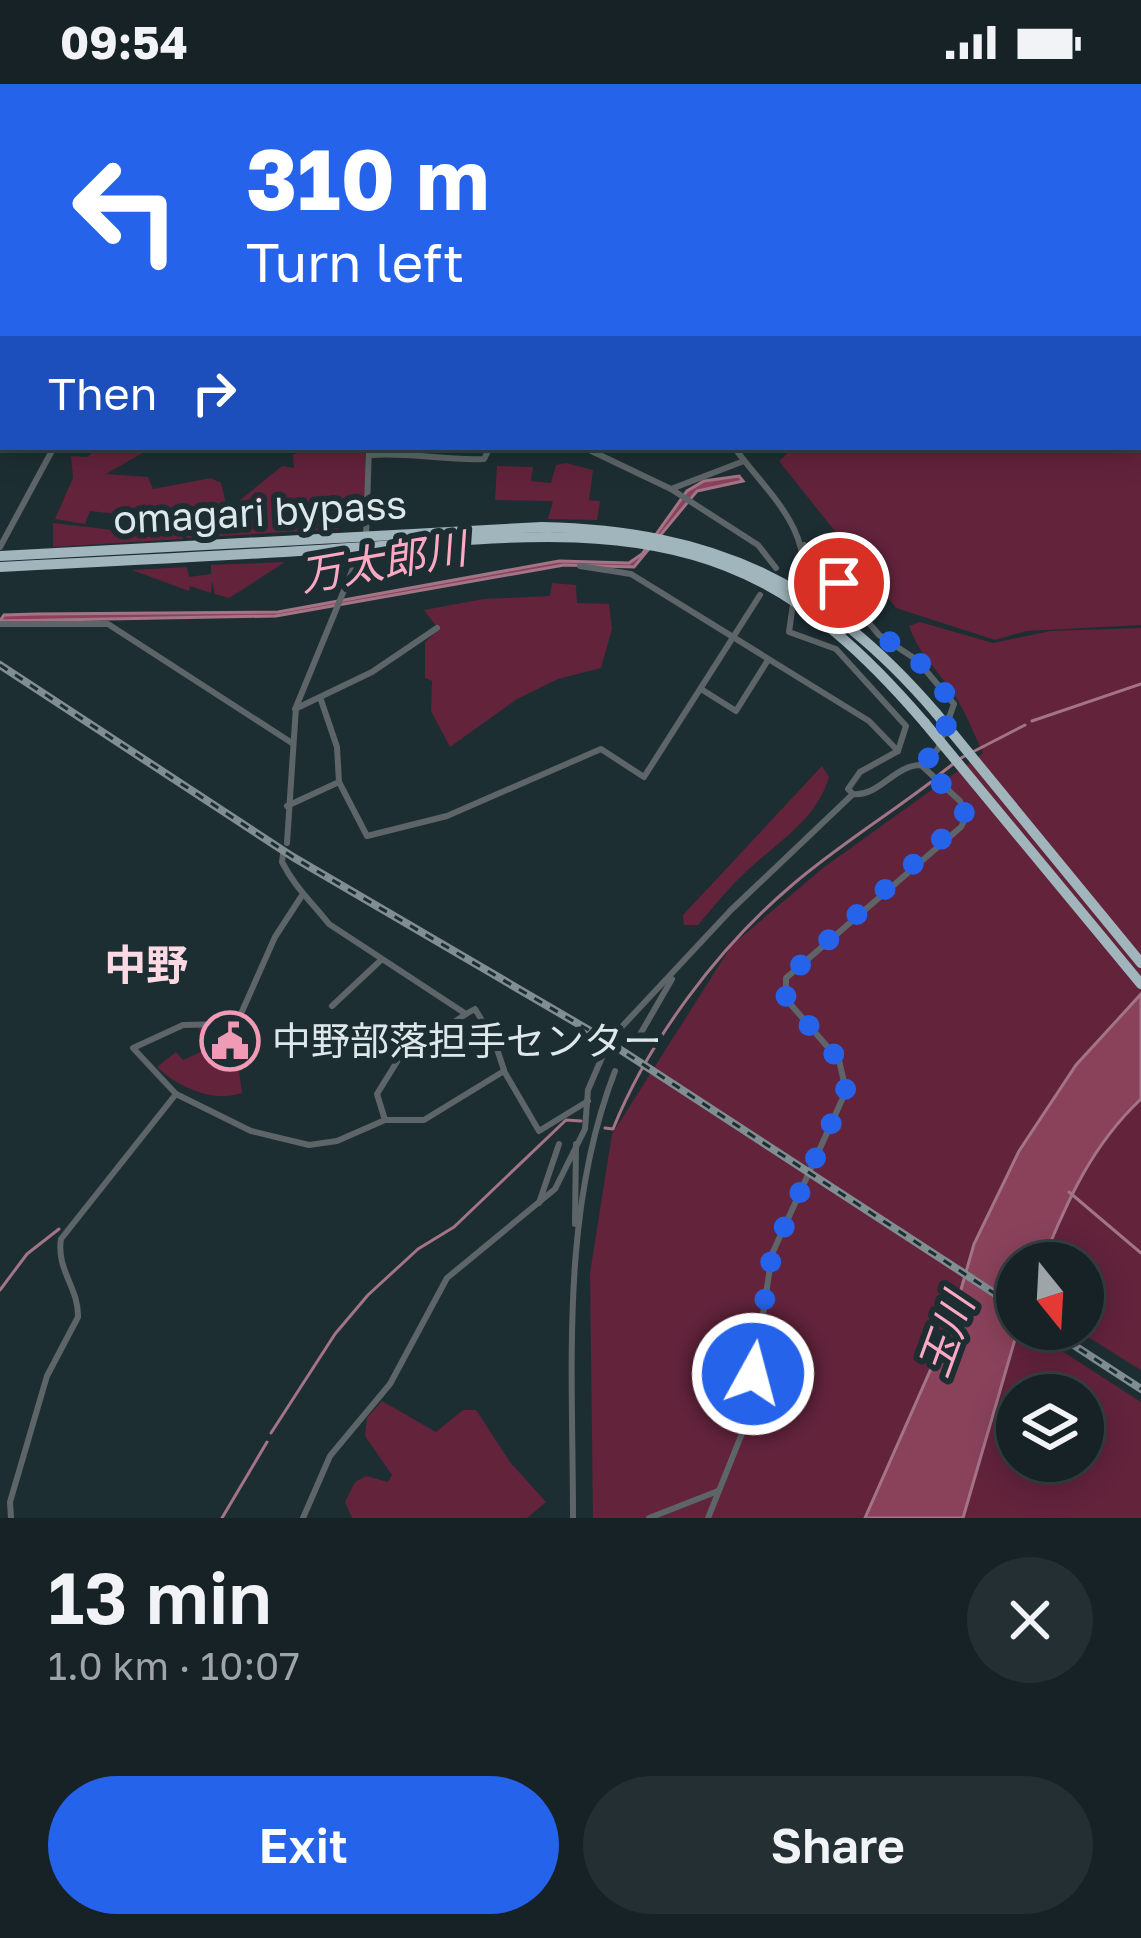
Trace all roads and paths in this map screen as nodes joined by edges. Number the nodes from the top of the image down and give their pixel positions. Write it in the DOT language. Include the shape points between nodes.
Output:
graph roads {
  1 [pos="52,450"];
  2 [pos="487,450"];
  3 [pos="589,450"];
  4 [pos="609,450"];
  5 [pos="736,450"];
  6 [pos="370,451"];
  7 [pos="606,458"];
  8 [pos="744,461"];
  9 [pos="675,491"];
  10 [pos="655,541"];
  11 [pos="364,542"];
  12 [pos="804,545"];
  13 [pos="0,547"];
  14 [pos="0,556"];
  15 [pos="46,560"];
  16 [pos="580,566"];
  17 [pos="0,568"];
  18 [pos="776,568"];
  19 [pos="800,589"];
  20 [pos="760,595"];
  21 [pos="794,603"];
  22 [pos="0,624"];
  23 [pos="437,628"];
  24 [pos="734,638"];
  25 [pos="885,648"];
  26 [pos="768,660"];
  27 [pos="701,689"];
  28 [pos="320,697"];
  29 [pos="295,710"];
  30 [pos="292,742"];
  31 [pos="898,751"];
  32 [pos="921,765"];
  33 [pos="339,782"];
  34 [pos="853,794"];
  35 [pos="287,806"];
  36 [pos="287,843"];
  37 [pos="284,854"];
  38 [pos="301,897"];
  39 [pos="381,960"];
  40 [pos="1141,963"];
  41 [pos="674,974"];
  42 [pos="1141,984"];
  43 [pos="332,1006"];
  44 [pos="466,1014"];
  45 [pos="615,1034"];
  46 [pos="638,1038"];
  47 [pos="606,1048"];
  48 [pos="504,1071"];
  49 [pos="615,1071"];
  50 [pos="176,1094"];
  51 [pos="588,1101"];
  52 [pos="385,1120"];
  53 [pos="559,1144"];
  54 [pos="577,1144"];
  55 [pos="538,1206"];
  56 [pos="577,1228"];
  57 [pos="718,1491"];
  58 [pos="11,1518"];
  59 [pos="303,1518"];
  60 [pos="573,1518"];
  61 [pos="649,1518"];
  62 [pos="708,1518"];
  1 -- 13 [label="street"];
  2 -- 6 [label="street" via="477,460"];
  3 -- 7 [label="street"];
  4 -- 7 [label="street"];
  5 -- 8 [label="street"];
  6 -- 11 [label="street"];
  7 -- 9 [label="street"];
  8 -- 9 [label="street"];
  8 -- 12 [label="street"];
  9 -- 18 [label="street" via="758,545"];
  10 -- 11 [label="highway, omagari bypass"];
  10 -- 19 [label="highway, omagari bypass" via="744,562"];
  10 -- 21 [label="highway, omagari bypass" via="729,567"];
  11 -- 15 [label="highway, omagari bypass"];
  11 -- 29 [label="street"];
  12 -- 19 [label="street"];
  12 -- 25 [label="street"];
  14 -- 15 [label="highway, omagari bypass"];
  15 -- 17 [label="highway, omagari bypass"];
  16 -- 24 [label="street" via="631,574"];
  19 -- 21 [label="street"];
  19 -- 25 [label="highway, omagari bypass"];
  20 -- 24 [label="street"];
  21 -- 31 [label="street" via="789,632 836,649 904,719"];
  21 -- 42 [label="highway, omagari bypass, bridge" via="881,672"];
  22 -- 30 [label="street" via="108,624"];
  23 -- 28 [label="street"];
  24 -- 26 [label="street"];
  24 -- 27 [label="street"];
  25 -- 32 [label="street" via="917,659 954,704 938,749"];
  25 -- 40 [label="highway, omagari bypass, bridge"];
  26 -- 27 [label="street" via="736,710"];
  26 -- 31 [label="street" via="869,721"];
  27 -- 33 [label="street" via="644,777 601,748 471,807 367,836"];
  28 -- 29 [label="street"];
  28 -- 33 [label="street"];
  29 -- 30 [label="street"];
  30 -- 35 [label="street"];
  31 -- 34 [label="street" via="860,772 848,789"];
  32 -- 34 [label="street" via="866,795"];
  32 -- 57 [label="street" via="960,801 965,821 797,965 783,986 839,1060 846,1091 772,1254 747,1421"];
  33 -- 35 [label="street"];
  34 -- 41 [label="street"];
  35 -- 36 [label="street"];
  37 -- 38 [label="street"];
  38 -- 39 [label="street"];
  38 -- 50 [label="street" via="240,1016 228,1024 183,1025 134,1048"];
  39 -- 43 [label="street"];
  39 -- 44 [label="street"];
  41 -- 45 [label="street"];
  41 -- 46 [label="street"];
  44 -- 48 [label="street" via="476,1009"];
  44 -- 52 [label="street" via="398,1060 377,1094"];
  47 -- 51 [label="street"];
  48 -- 51 [label="street" via="539,1131"];
  48 -- 52 [label="street" via="424,1120"];
  49 -- 56 [label="street" via="589,1148"];
  50 -- 52 [label="street" via="289,1144 337,1141"];
  50 -- 58 [label="street" via="61,1239 60,1268 79,1311 34,1411"];
  51 -- 54 [label="street"];
  53 -- 55 [label="street"];
  54 -- 55 [label="street"];
  54 -- 56 [label="street"];
  55 -- 59 [label="street" via="447,1278 390,1384 330,1456"];
  56 -- 60 [label="street"];
  57 -- 61 [label="street"];
  57 -- 62 [label="street"];
}
